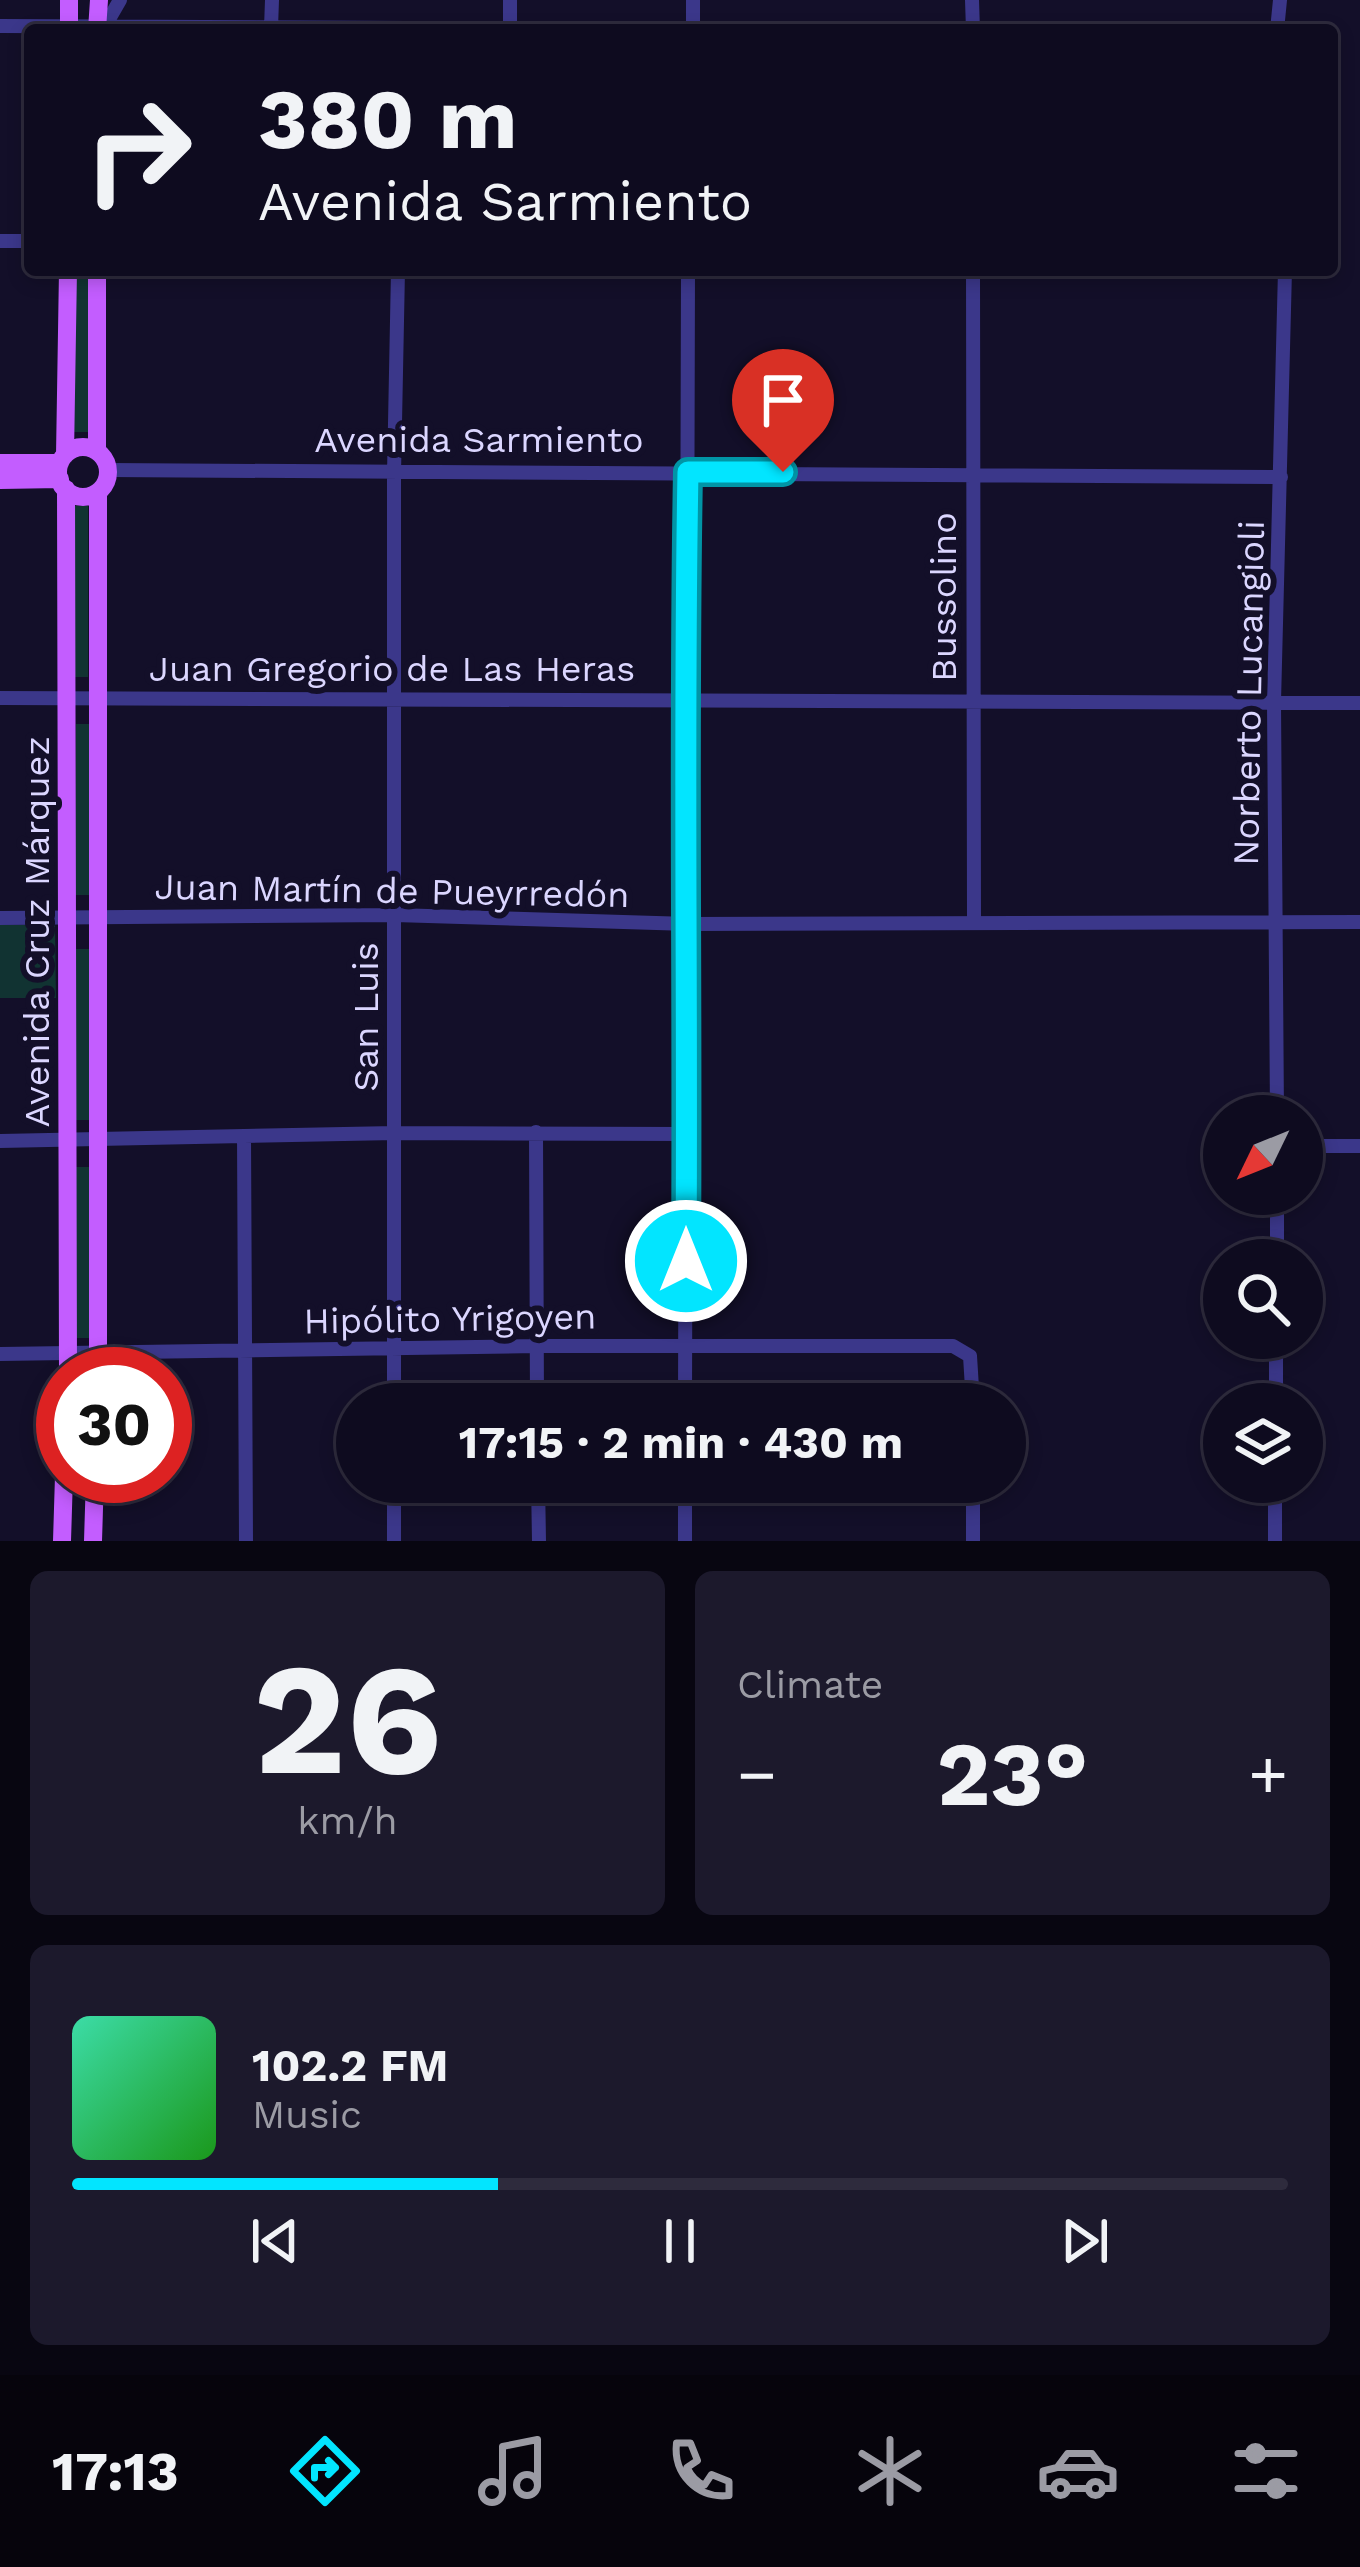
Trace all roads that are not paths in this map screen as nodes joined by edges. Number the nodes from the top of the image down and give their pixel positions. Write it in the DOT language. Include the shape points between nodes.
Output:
graph roads {
  1 [pos="68,276"];
  2 [pos="97,276"];
  3 [pos="398,276"];
  4 [pos="688,276"];
  5 [pos="973,276"];
  6 [pos="1285,276"];
  7 [pos="98,451"];
  8 [pos="0,463"];
  9 [pos="108,470"];
  10 [pos="63,472"];
  11 [pos="688,472"];
  12 [pos="972,473"];
  13 [pos="394,474"];
  14 [pos="1281,477"];
  15 [pos="0,479"];
  16 [pos="98,492"];
  17 [pos="394,697"];
  18 [pos="0,698"];
  19 [pos="68,698"];
  20 [pos="100,698"];
  21 [pos="685,699"];
  22 [pos="974,700"];
  23 [pos="1274,703"];
  24 [pos="1360,704"];
  25 [pos="395,915"];
  26 [pos="0,918"];
  27 [pos="100,918"];
  28 [pos="68,919"];
  29 [pos="1275,922"];
  30 [pos="1360,922"];
  31 [pos="974,923"];
  32 [pos="688,924"];
  33 [pos="1277,1095"];
  34 [pos="536,1132"];
  35 [pos="394,1133"];
  36 [pos="687,1134"];
  37 [pos="244,1136"];
  38 [pos="69,1140"];
  39 [pos="100,1140"];
  40 [pos="0,1142"];
  41 [pos="1360,1145"];
  42 [pos="1323,1146"];
  43 [pos="686,1345"];
  44 [pos="536,1346"];
  45 [pos="68,1347"];
  46 [pos="98,1347"];
  47 [pos="394,1350"];
  48 [pos="246,1352"];
  49 [pos="0,1354"];
  50 [pos="192,1356"];
  51 [pos="36,1359"];
  52 [pos="394,1383"];
  53 [pos="537,1383"];
  54 [pos="686,1383"];
  55 [pos="972,1383"];
  56 [pos="63,1503"];
  57 [pos="94,1503"];
  58 [pos="394,1503"];
  59 [pos="538,1503"];
  60 [pos="685,1503"];
  61 [pos="973,1503"];
  62 [pos="1275,1503"];
  63 [pos="62,1541"];
  64 [pos="93,1541"];
  65 [pos="246,1541"];
  66 [pos="394,1541"];
  67 [pos="538,1541"];
  68 [pos="685,1541"];
  69 [pos="973,1541"];
  70 [pos="1275,1541"];
  1 -- 10 [label="main road, Avenida Cruz Márquez"];
  2 -- 7 [label="main road"];
  3 -- 13 [label="street, San Luis"];
  4 -- 11 [label="street"];
  5 -- 12 [label="street, Bussolino"];
  6 -- 14 [label="street, Norberto Lucangioli"];
  7 -- 9 [label="main road"];
  7 -- 10 [label="main road" via="84,447"];
  8 -- 10 [label="main road"];
  9 -- 13 [label="street, Avenida Sarmiento"];
  9 -- 16 [label="main road"];
  10 -- 15 [label="main road"];
  10 -- 16 [label="main road" via="85,497"];
  10 -- 19 [label="main road, Avenida Cruz Márquez"];
  11 -- 12 [label="street, Avenida Sarmiento"];
  11 -- 13 [label="street, Avenida Sarmiento"];
  11 -- 21 [label="street"];
  12 -- 14 [label="street, Avenida Sarmiento"];
  12 -- 22 [label="street, Bussolino"];
  13 -- 17 [label="street, San Luis"];
  14 -- 23 [label="street, Norberto Lucangioli"];
  16 -- 20 [label="main road, Avenida Cruz Márquez"];
  17 -- 20 [label="street, Juan Gregorio de Las Heras"];
  17 -- 21 [label="street, Juan Gregorio de Las Heras"];
  17 -- 25 [label="street, San Luis"];
  18 -- 19 [label="street, Juan Gregorio de Las Heras"];
  19 -- 20 [label="street, Juan Gregorio de Las Heras"];
  19 -- 28 [label="main road, Avenida Cruz Márquez"];
  20 -- 27 [label="main road, Avenida Cruz Márquez"];
  21 -- 22 [label="street, Juan Gregorio de Las Heras"];
  21 -- 32 [label="street"];
  22 -- 23 [label="street, Juan Gregorio de Las Heras"];
  22 -- 31 [label="street, Bussolino"];
  23 -- 24 [label="street, Juan Gregorio de Las Heras"];
  23 -- 29 [label="street, Norberto Lucangioli"];
  25 -- 27 [label="street, Juan Martín de Pueyrredón"];
  25 -- 32 [label="street, Juan Martín de Pueyrredón"];
  25 -- 35 [label="street, San Luis"];
  26 -- 28 [label="street, Juan Martín de Pueyrredón"];
  27 -- 28 [label="street, Juan Martín de Pueyrredón"];
  27 -- 39 [label="main road, Avenida Cruz Márquez"];
  28 -- 38 [label="main road, Avenida Cruz Márquez"];
  29 -- 30 [label="street, Juan Martín de Pueyrredón"];
  29 -- 31 [label="street, Juan Martín de Pueyrredón"];
  29 -- 33 [label="street, Norberto Lucangioli"];
  31 -- 32 [label="street, Juan Martín de Pueyrredón"];
  32 -- 36 [label="street"];
  34 -- 35 [label="street"];
  34 -- 36 [label="street"];
  34 -- 44 [label="street"];
  35 -- 37 [label="street"];
  35 -- 47 [label="street, San Luis"];
  36 -- 43 [label="street"];
  37 -- 39 [label="street"];
  37 -- 48 [label="street"];
  38 -- 39 [label="street"];
  38 -- 40 [label="street"];
  38 -- 45 [label="main road, Avenida Cruz Márquez"];
  39 -- 46 [label="main road, Avenida Cruz Márquez"];
  41 -- 42 [label="street"];
  43 -- 44 [label="street, Hipólito Yrigoyen"];
  43 -- 54 [label="street"];
  43 -- 55 [label="street, Hipólito Yrigoyen" via="953,1346 970,1356"];
  44 -- 47 [label="street, Hipólito Yrigoyen"];
  44 -- 53 [label="street"];
  47 -- 48 [label="street, Hipólito Yrigoyen"];
  47 -- 52 [label="street, San Luis"];
  48 -- 50 [label="street, Hipólito Yrigoyen"];
  48 -- 65 [label="street"];
  49 -- 51 [label="street, Hipólito Yrigoyen"];
  56 -- 63 [label="main road"];
  57 -- 64 [label="main road"];
  58 -- 66 [label="street"];
  59 -- 67 [label="street"];
  60 -- 68 [label="street"];
  61 -- 69 [label="street"];
  62 -- 70 [label="street"];
}
